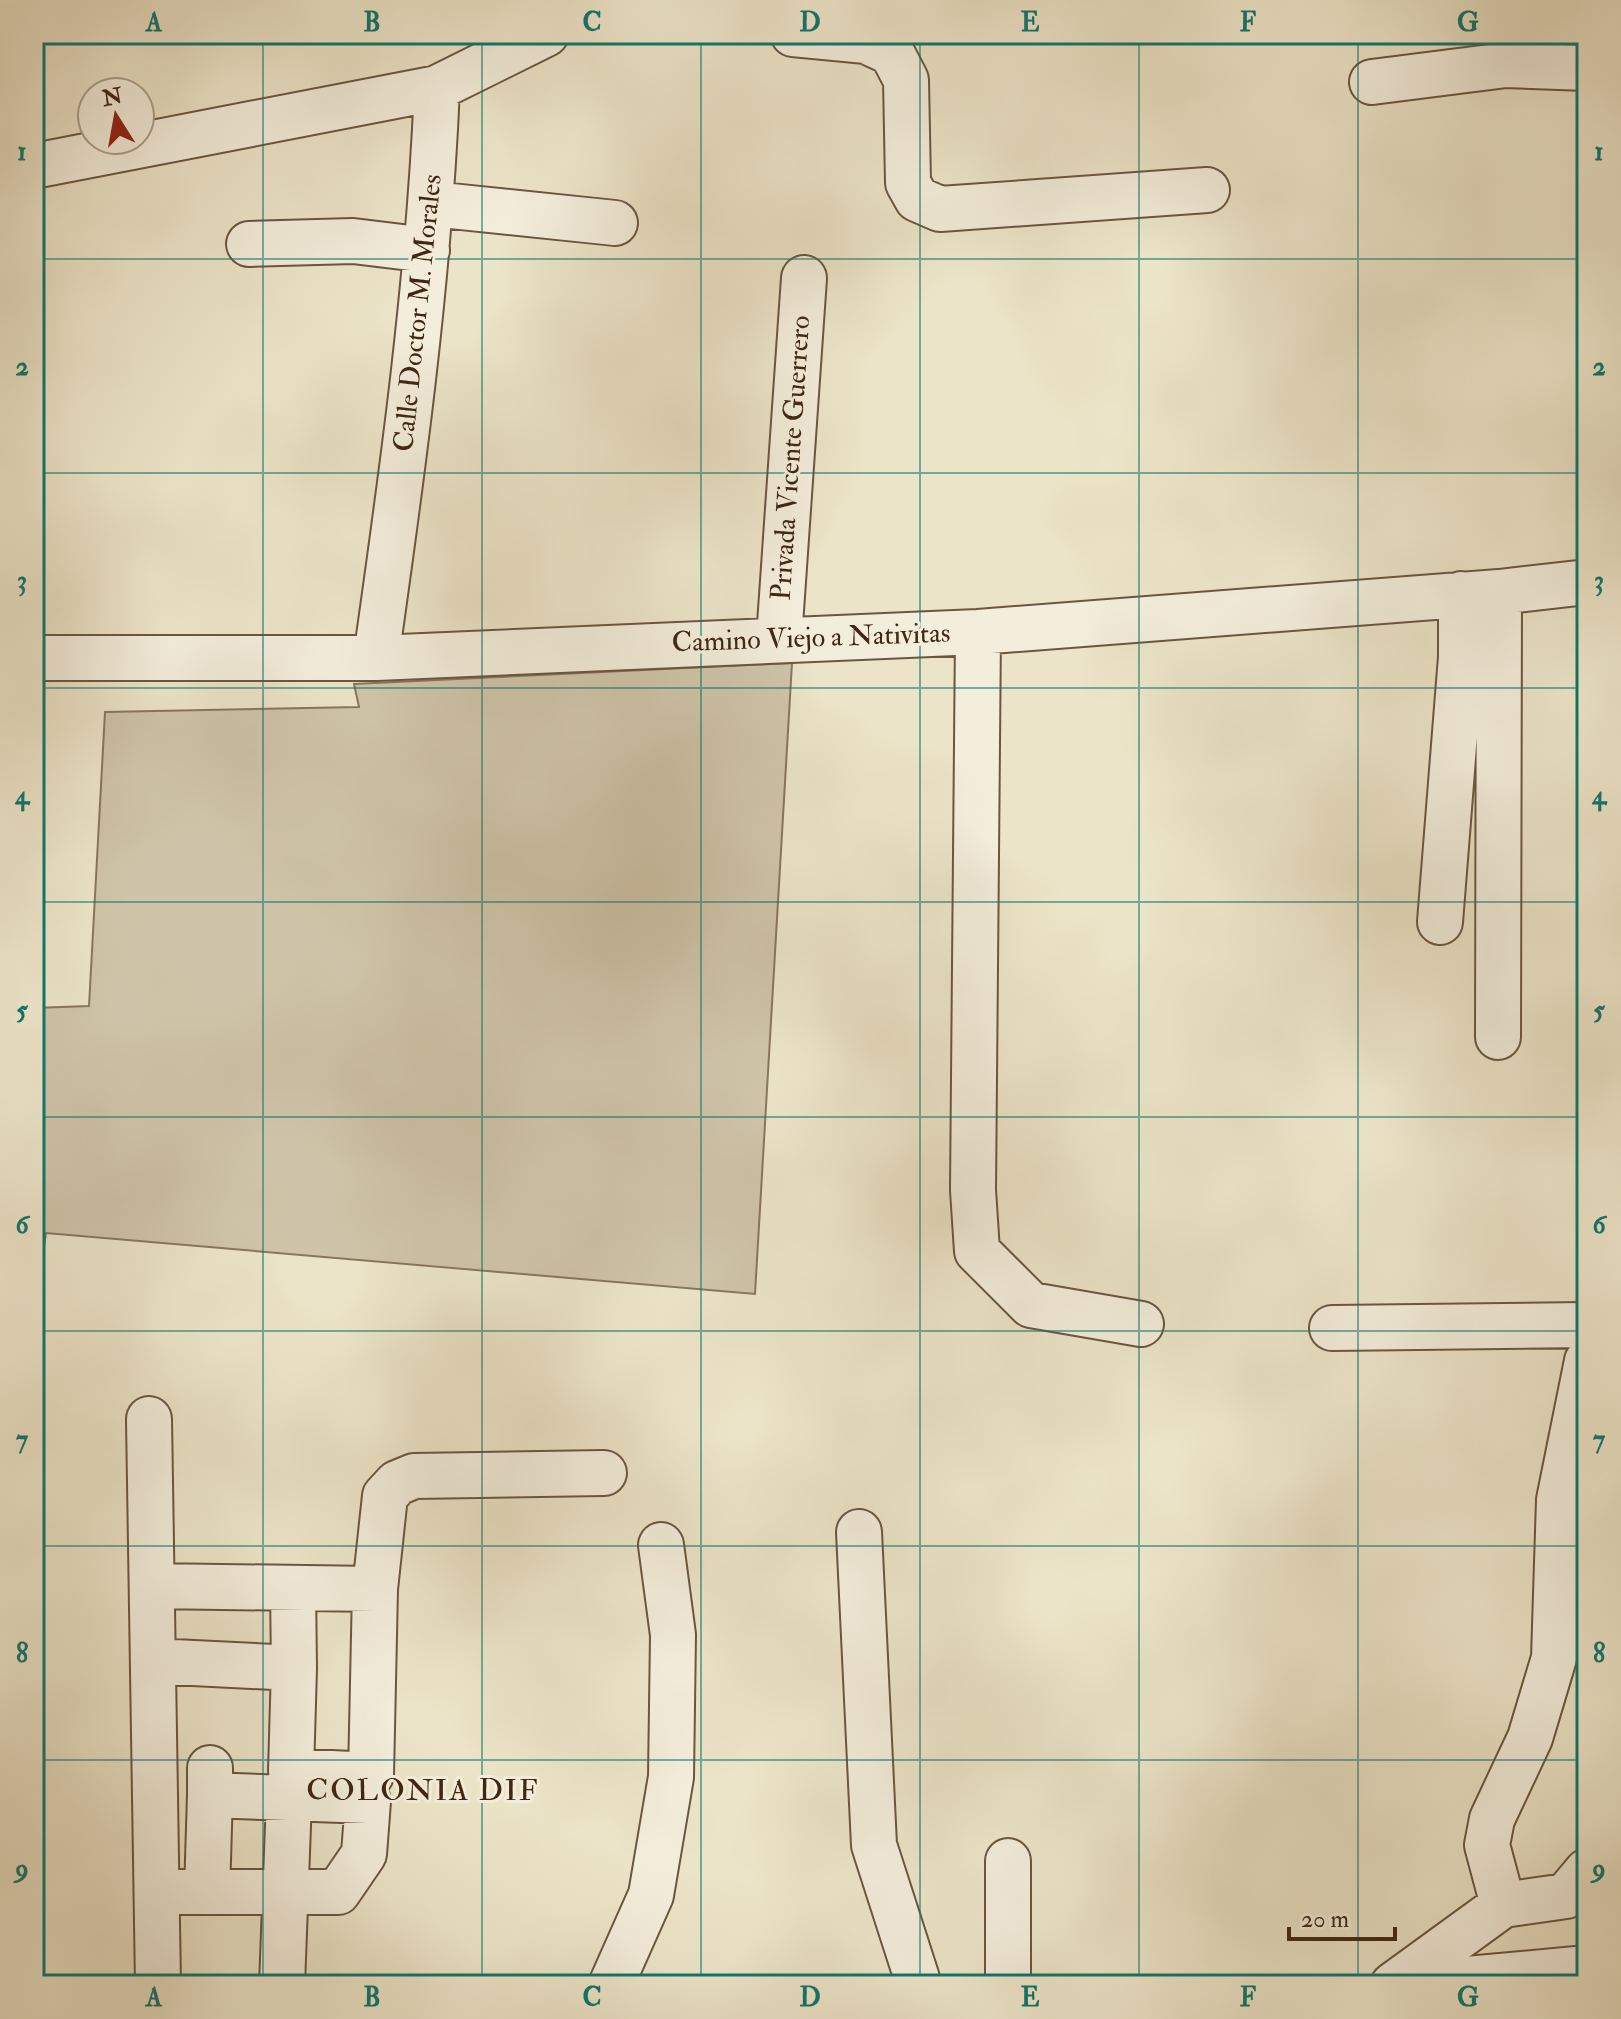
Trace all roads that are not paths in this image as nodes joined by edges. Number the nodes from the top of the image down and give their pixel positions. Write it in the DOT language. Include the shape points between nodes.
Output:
graph roads {
  1 [pos="546,34"];
  2 [pos="793,34"];
  3 [pos="1587,68"];
  4 [pos="1372,82"];
  5 [pos="437,88"];
  6 [pos="34,166"];
  7 [pos="1207,190"];
  8 [pos="432,204"];
  9 [pos="615,223"];
  10 [pos="249,244"];
  11 [pos="427,250"];
  12 [pos="804,278"];
  13 [pos="1587,582"];
  14 [pos="1480,593"];
  15 [pos="978,632"];
  16 [pos="779,639"];
  17 [pos="34,658"];
  18 [pos="376,658"];
  19 [pos="1440,922"];
  20 [pos="1498,1037"];
  21 [pos="1141,1324"];
  22 [pos="1587,1325"];
  23 [pos="1332,1328"];
  24 [pos="1587,1361"];
  25 [pos="149,1419"];
  26 [pos="604,1473"];
  27 [pos="1573,1497"];
  28 [pos="859,1532"];
  29 [pos="661,1545"];
  30 [pos="152,1586"];
  31 [pos="293,1588"];
  32 [pos="375,1589"];
  33 [pos="153,1661"];
  34 [pos="294,1668"];
  35 [pos="155,1765"];
  36 [pos="210,1782"];
  37 [pos="290,1785"];
  38 [pos="1008,1861"];
  39 [pos="1587,1871"];
  40 [pos="157,1892"];
  41 [pos="207,1892"];
  42 [pos="286,1893"];
  43 [pos="1503,1905"];
  44 [pos="1587,1968"];
  45 [pos="158,1985"];
  46 [pos="282,1985"];
  47 [pos="611,1985"];
  48 [pos="919,1985"];
  49 [pos="1008,1985"];
  50 [pos="1393,1985"];
  51 [pos="1401,1985"];
  1 -- 5 [label="street"];
  2 -- 7 [label="street" via="866,41 892,53 906,80 908,183 917,199 940,209"];
  3 -- 4 [label="street" via="1506,65"];
  5 -- 6 [label="street"];
  5 -- 8 [label="street, Calle Doctor M. Morales"];
  8 -- 9 [label="street"];
  8 -- 11 [label="street, Calle Doctor M. Morales"];
  10 -- 11 [label="street" via="353,241"];
  11 -- 18 [label="street, Calle Doctor M. Morales" via="418,355"];
  12 -- 16 [label="street, Privada Vicente Guerrero"];
  13 -- 14 [label="street, Camino Viejo a Nativitas"];
  14 -- 15 [label="street, Camino Viejo a Nativitas"];
  14 -- 19 [label="street" via="1461,657"];
  14 -- 20 [label="street"];
  15 -- 16 [label="street, Camino Viejo a Nativitas"];
  15 -- 21 [label="street" via="973,1174 977,1251 1031,1305"];
  16 -- 18 [label="street, Camino Viejo a Nativitas"];
  17 -- 18 [label="street, Camino Viejo a Nativitas"];
  22 -- 23 [label="street"];
  24 -- 27 [label="street"];
  25 -- 30 [label="street"];
  26 -- 32 [label="street" via="414,1476 397,1483 385,1496"];
  27 -- 43 [label="street" via="1554,1658 1530,1738 1492,1819 1487,1845"];
  28 -- 48 [label="street" via="874,1845"];
  29 -- 47 [label="street" via="673,1635 671,1777 651,1895"];
  30 -- 31 [label="street"];
  30 -- 33 [label="street"];
  31 -- 32 [label="street"];
  31 -- 34 [label="street"];
  32 -- 37 [label="street" via="371,1775"];
  33 -- 34 [label="street"];
  33 -- 35 [label="street"];
  34 -- 37 [label="street"];
  35 -- 36 [label="street"];
  35 -- 40 [label="street"];
  36 -- 37 [label="street"];
  36 -- 41 [label="street"];
  37 -- 42 [label="street"];
  37 -- 42 [label="street" via="368,1801 364,1854 338,1892"];
  38 -- 49 [label="street"];
  39 -- 43 [label="street" via="1566,1896"];
  40 -- 41 [label="street"];
  40 -- 45 [label="street"];
  41 -- 42 [label="street"];
  42 -- 46 [label="street"];
  43 -- 50 [label="street"];
  44 -- 51 [label="street"];
}
